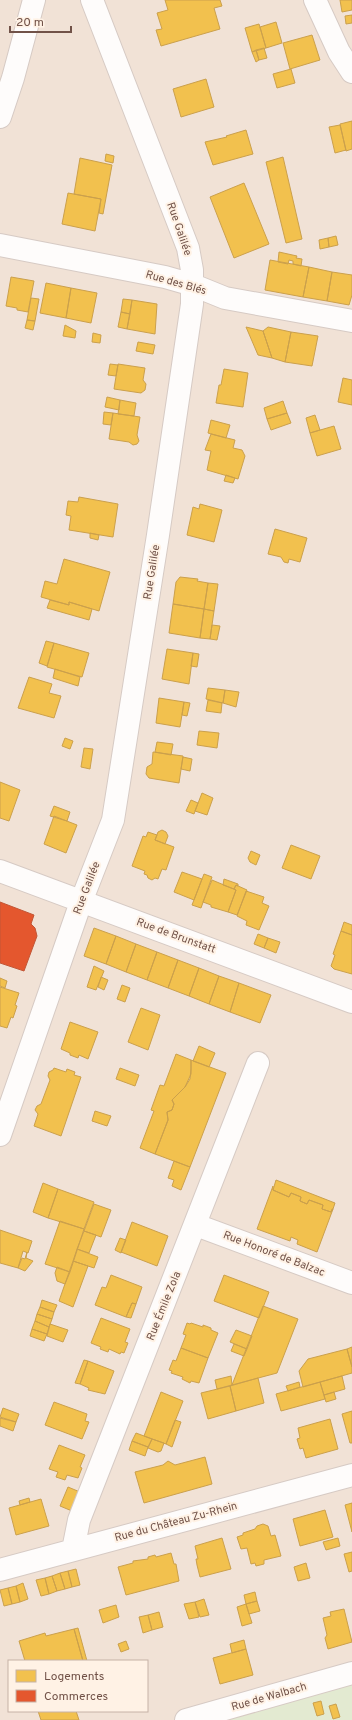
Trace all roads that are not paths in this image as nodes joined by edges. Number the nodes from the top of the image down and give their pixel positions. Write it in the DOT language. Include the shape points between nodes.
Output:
graph roads {
  1 [pos="34,0"];
  2 [pos="315,0"];
  3 [pos="88,3"];
  4 [pos="352,72"];
  5 [pos="0,117"];
  6 [pos="0,245"];
  7 [pos="193,285"];
  8 [pos="352,321"];
  9 [pos="0,871"];
  10 [pos="81,902"];
  11 [pos="352,1002"];
  12 [pos="258,1063"];
  13 [pos="0,1135"];
  14 [pos="196,1224"];
  15 [pos="352,1284"];
  16 [pos="352,1475"];
  17 [pos="73,1550"];
  18 [pos="0,1570"];
  19 [pos="352,1673"];
  20 [pos="186,1720"];
  1 -- 5 [label="street"];
  2 -- 4 [label="street" via="339,52"];
  3 -- 7 [label="street, Rue Galilée" via="188,248"];
  6 -- 7 [label="street, Rue des Blés" via="165,277"];
  7 -- 8 [label="street, Rue des Blés" via="225,298"];
  7 -- 10 [label="street, Rue Galilée" via="114,820"];
  9 -- 10 [label="street, Rue de Brunstatt"];
  10 -- 11 [label="street, Rue de Brunstatt"];
  10 -- 13 [label="street, Rue Galilée"];
  12 -- 14 [label="street, Rue Émile Zola"];
  14 -- 15 [label="street, Rue Honoré de Balzac"];
  14 -- 17 [label="street, Rue Émile Zola" via="79,1520"];
  16 -- 17 [label="street, Rue du Château Zu-Rhein"];
  17 -- 18 [label="street, Rue du Château Zu-Rhein"];
  19 -- 20 [label="street, Rue de Walbach"];
}
